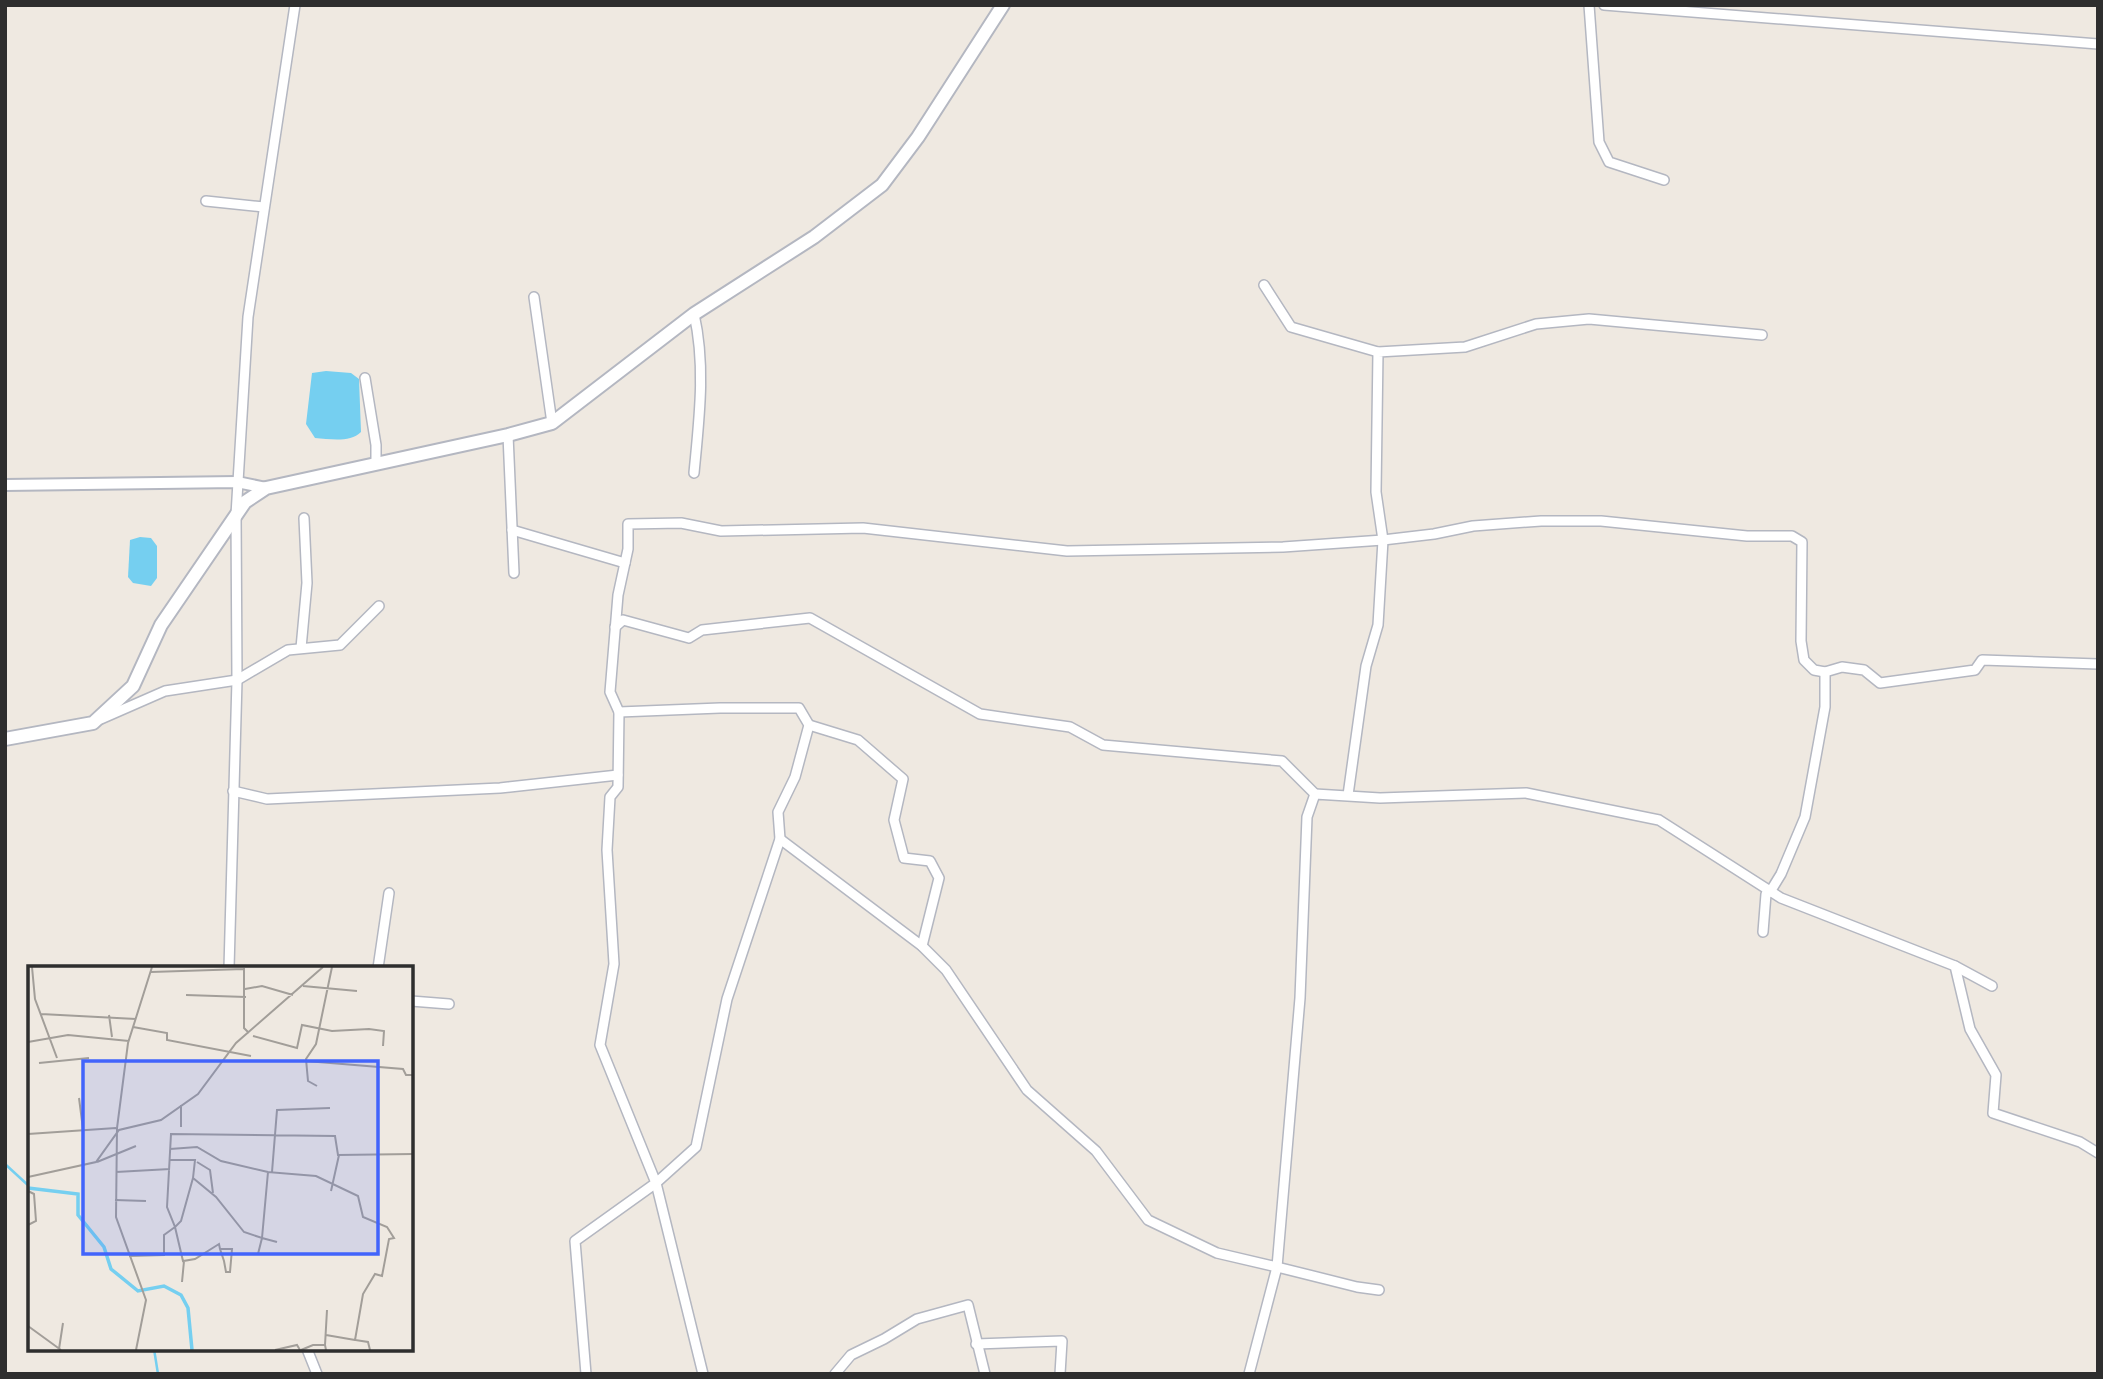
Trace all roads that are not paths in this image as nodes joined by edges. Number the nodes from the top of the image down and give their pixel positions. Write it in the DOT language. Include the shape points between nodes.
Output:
graph roads {
  1 [pos="295,5"];
  2 [pos="1003,5"];
  3 [pos="1589,5"];
  4 [pos="1604,5"];
  5 [pos="2098,44"];
  6 [pos="1664,180"];
  7 [pos="206,201"];
  8 [pos="264,207"];
  9 [pos="1264,285"];
  10 [pos="534,298"];
  11 [pos="694,314"];
  12 [pos="1762,335"];
  13 [pos="1378,352"];
  14 [pos="365,378"];
  15 [pos="552,423"];
  16 [pos="508,435"];
  17 [pos="376,464"];
  18 [pos="694,473"];
  19 [pos="237,482"];
  20 [pos="5,485"];
  21 [pos="266,488"];
  22 [pos="236,515"];
  23 [pos="304,518"];
  24 [pos="512,530"];
  25 [pos="1383,540"];
  26 [pos="625,563"];
  27 [pos="514,573"];
  28 [pos="379,606"];
  29 [pos="615,627"];
  30 [pos="302,648"];
  31 [pos="2098,664"];
  32 [pos="1825,672"];
  33 [pos="237,680"];
  34 [pos="619,712"];
  35 [pos="93,723"];
  36 [pos="809,724"];
  37 [pos="5,739"];
  38 [pos="618,775"];
  39 [pos="233,791"];
  40 [pos="1315,794"];
  41 [pos="1348,795"];
  42 [pos="779,839"];
  43 [pos="1770,892"];
  44 [pos="389,893"];
  45 [pos="1763,932"];
  46 [pos="922,946"];
  47 [pos="229,966"];
  48 [pos="378,966"];
  49 [pos="1955,966"];
  50 [pos="1992,986"];
  51 [pos="413,1001"];
  52 [pos="449,1004"];
  53 [pos="2098,1153"];
  54 [pos="656,1183"];
  55 [pos="1277,1267"];
  56 [pos="1379,1290"];
  57 [pos="976,1344"];
  58 [pos="308,1351"];
  59 [pos="317,1374"];
  60 [pos="586,1374"];
  61 [pos="703,1374"];
  62 [pos="835,1374"];
  63 [pos="985,1374"];
  64 [pos="1059,1374"];
  65 [pos="1249,1374"];
  1 -- 8 [label="street"];
  2 -- 11 [label="main road" via="882,185 814,237"];
  3 -- 6 [label="street" via="1599,142 1609,162"];
  4 -- 5 [label="street"];
  7 -- 8 [label="street"];
  8 -- 19 [label="street" via="248,317"];
  9 -- 13 [label="street" via="1291,327"];
  10 -- 15 [label="street"];
  11 -- 15 [label="main road"];
  11 -- 18 [label="street" via="700,338 701,390"];
  12 -- 13 [label="street" via="1589,319 1536,324 1465,347"];
  13 -- 25 [label="street" via="1376,492"];
  14 -- 17 [label="street"];
  15 -- 16 [label="main road"];
  16 -- 17 [label="main road"];
  16 -- 24 [label="street"];
  17 -- 21 [label="main road"];
  19 -- 20 [label="street"];
  19 -- 21 [label="street"];
  19 -- 22 [label="street"];
  21 -- 22 [label="main road" via="245,502"];
  22 -- 33 [label="street"];
  22 -- 35 [label="main road" via="161,625 133,686"];
  23 -- 30 [label="street" via="307,583"];
  24 -- 26 [label="street"];
  24 -- 27 [label="street"];
  25 -- 26 [label="street" via="1283,547 1066,551 863,528 721,531 681,523 628,524"];
  25 -- 32 [label="street" via="1541,521 1601,521 1746,536 1792,536 1802,542 1804,660 1814,670"];
  25 -- 41 [label="street" via="1378,625 1366,666"];
  26 -- 29 [label="street"];
  28 -- 30 [label="street" via="340,645"];
  29 -- 34 [label="street" via="610,692"];
  29 -- 40 [label="street" via="624,620 689,638 702,630 810,618 979,714 1070,727 1103,745 1282,761"];
  30 -- 33 [label="street" via="288,650"];
  31 -- 32 [label="street" via="1982,660 1975,670 1880,683 1864,670 1842,667"];
  32 -- 43 [label="street" via="1825,707 1805,817"];
  33 -- 35 [label="street" via="165,691"];
  33 -- 39 [label="street"];
  34 -- 36 [label="street" via="800,708"];
  34 -- 38 [label="street"];
  35 -- 37 [label="main road"];
  36 -- 42 [label="street" via="795,777 778,812"];
  36 -- 46 [label="street" via="858,740 903,779 894,820 904,858 930,861 939,878"];
  38 -- 39 [label="street" via="500,788 267,799"];
  38 -- 54 [label="street" via="618,787 610,797 607,850 614,964 600,1045"];
  39 -- 47 [label="street"];
  40 -- 41 [label="street"];
  40 -- 55 [label="street" via="1307,817 1300,998"];
  41 -- 43 [label="street" via="1526,793 1659,820"];
  42 -- 46 [label="street"];
  42 -- 54 [label="street" via="727,999 696,1147"];
  43 -- 45 [label="street" via="1766,894"];
  43 -- 49 [label="street"];
  44 -- 48 [label="street"];
  46 -- 55 [label="street" via="946,970 1027,1090 1096,1151 1149,1220 1217,1253"];
  49 -- 50 [label="street"];
  49 -- 53 [label="street" via="1969,1029 1996,1075 1993,1113 2080,1142"];
  51 -- 52 [label="street"];
  54 -- 60 [label="street" via="575,1241"];
  54 -- 61 [label="street"];
  55 -- 56 [label="street"];
  55 -- 65 [label="street"];
  57 -- 62 [label="street" via="968,1306 917,1319 851,1355"];
  57 -- 63 [label="street"];
  57 -- 64 [label="street" via="1062,1341"];
  58 -- 59 [label="street"];
}
